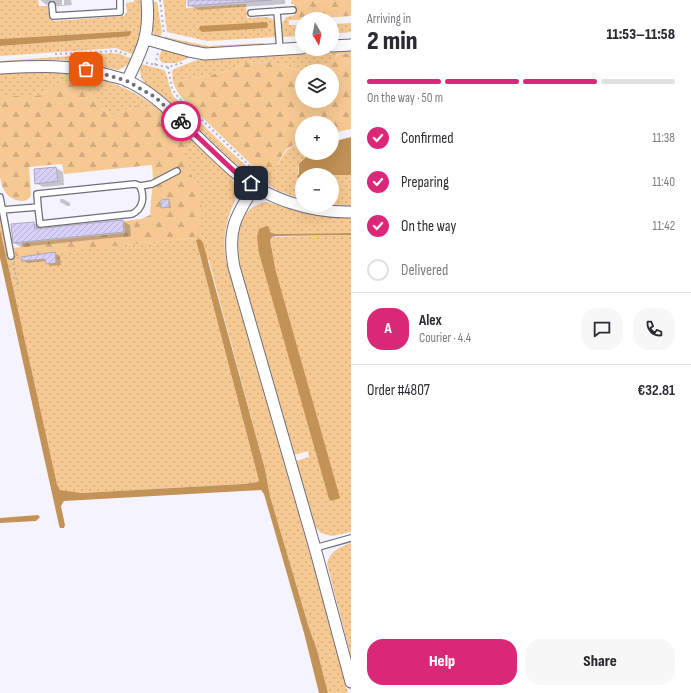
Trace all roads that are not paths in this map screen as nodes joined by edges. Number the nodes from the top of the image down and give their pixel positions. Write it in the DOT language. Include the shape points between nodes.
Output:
graph roads {
  1 [pos="120,0"];
  2 [pos="147,0"];
  3 [pos="52,5"];
  4 [pos="293,10"];
  5 [pos="278,11"];
  6 [pos="251,13"];
  7 [pos="146,39"];
  8 [pos="351,45"];
  9 [pos="339,46"];
  10 [pos="295,49"];
  11 [pos="280,50"];
  12 [pos="0,68"];
  13 [pos="127,81"];
  14 [pos="177,171"];
  15 [pos="253,185"];
  16 [pos="140,186"];
  17 [pos="0,198"];
  18 [pos="38,206"];
  19 [pos="2,210"];
  20 [pos="351,212"];
  21 [pos="12,256"];
  22 [pos="351,538"];
  23 [pos="315,548"];
  24 [pos="351,682"];
  1 -- 3 [label="lane" via="120,12 52,16"];
  2 -- 7 [label="street"];
  4 -- 5 [label="lane"];
  5 -- 6 [label="lane"];
  5 -- 11 [label="lane"];
  7 -- 11 [label="street" via="205,54"];
  7 -- 13 [label="street"];
  8 -- 9 [label="street"];
  10 -- 11 [label="street"];
  12 -- 13 [label="street" via="59,66 86,69"];
  13 -- 15 [label="street" via="155,97 236,173"];
  14 -- 16 [label="lane" via="152,184"];
  15 -- 20 [label="street" via="285,201 302,206"];
  15 -- 23 [label="street" via="234,221 232,258"];
  16 -- 18 [label="lane" via="135,184 37,194"];
  16 -- 18 [label="lane" via="142,204 140,209 132,214 40,224"];
  17 -- 19 [label="lane"];
  18 -- 19 [label="lane"];
  19 -- 21 [label="lane"];
  22 -- 23 [label="lane"];
  23 -- 24 [label="street"];
}
